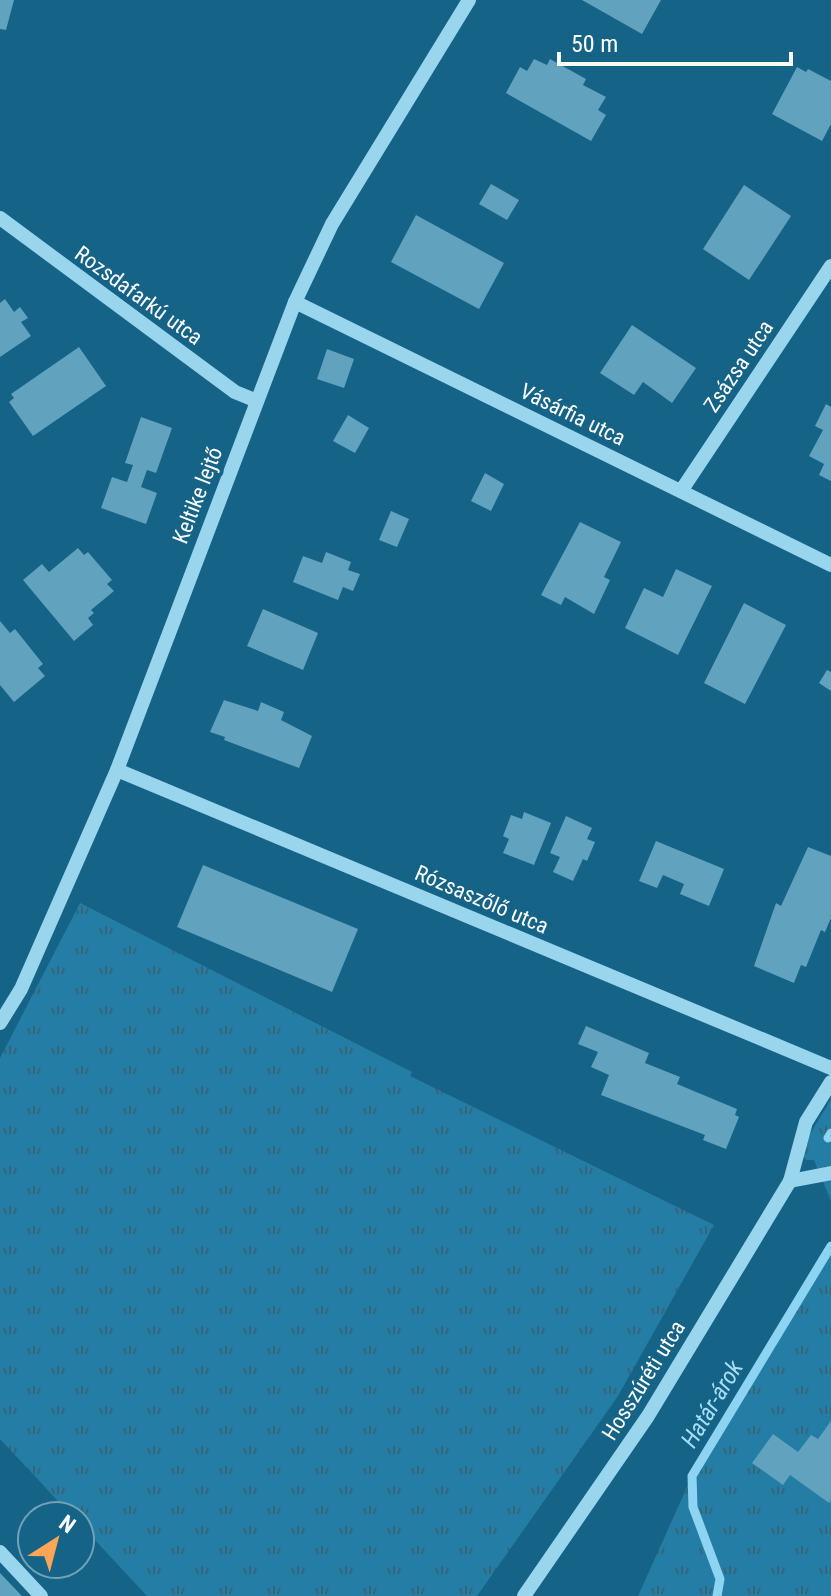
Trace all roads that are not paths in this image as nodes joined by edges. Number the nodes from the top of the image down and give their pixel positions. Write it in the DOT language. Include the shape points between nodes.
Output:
graph roads {
  1 [pos="469,0"];
  2 [pos="0,218"];
  3 [pos="831,266"];
  4 [pos="295,302"];
  5 [pos="257,401"];
  6 [pos="681,491"];
  7 [pos="831,565"];
  8 [pos="117,770"];
  9 [pos="0,1023"];
  10 [pos="831,1068"];
  11 [pos="831,1082"];
  12 [pos="831,1173"];
  13 [pos="790,1181"];
  14 [pos="0,1552"];
  15 [pos="41,1596"];
  16 [pos="524,1596"];
  1 -- 4 [label="street, Keltike lejtő" via="332,224"];
  2 -- 5 [label="street, Rozsdafarkú utca" via="235,392"];
  3 -- 6 [label="street, Zsázsa utca"];
  4 -- 5 [label="street, Keltike lejtő"];
  4 -- 6 [label="street, Vásárfia utca"];
  5 -- 8 [label="street, Keltike lejtő"];
  6 -- 7 [label="street, Vásárfia utca"];
  8 -- 9 [label="street, Keltike lejtő" via="21,989"];
  8 -- 10 [label="street, Rózsaszőlő utca"];
  11 -- 13 [label="street, Hosszúréti utca" via="806,1122"];
  12 -- 13 [label="street"];
  13 -- 16 [label="street, Hosszúréti utca" via="648,1416"];
  14 -- 15 [label="street"];
}
